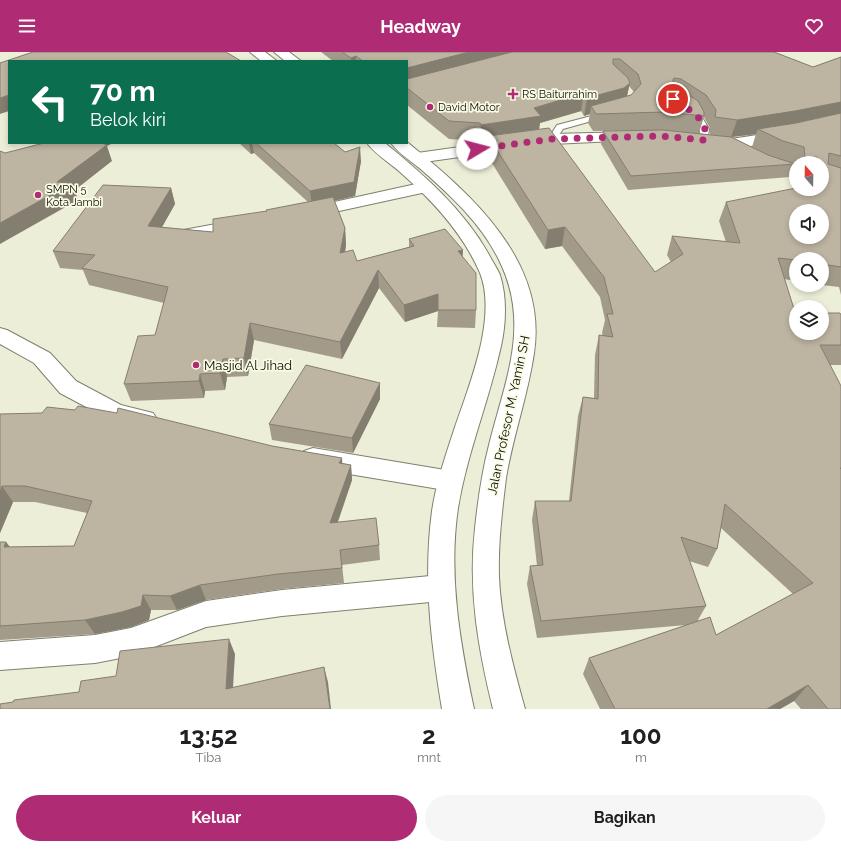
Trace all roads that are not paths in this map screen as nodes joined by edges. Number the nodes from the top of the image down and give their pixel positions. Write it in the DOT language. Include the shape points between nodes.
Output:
graph roads {
  1 [pos="256,52"];
  2 [pos="280,52"];
  3 [pos="268,60"];
  4 [pos="292,60"];
  5 [pos="685,107"];
  6 [pos="610,113"];
  7 [pos="841,123"];
  8 [pos="644,136"];
  9 [pos="552,139"];
  10 [pos="697,139"];
  11 [pos="376,144"];
  12 [pos="400,144"];
  13 [pos="731,144"];
  14 [pos="417,158"];
  15 [pos="789,170"];
  16 [pos="425,187"];
  17 [pos="292,216"];
  18 [pos="261,221"];
  19 [pos="178,236"];
  20 [pos="0,335"];
  21 [pos="169,425"];
  22 [pos="291,454"];
  23 [pos="451,481"];
  24 [pos="441,588"];
  25 [pos="0,656"];
  26 [pos="458,709"];
  27 [pos="509,709"];
  1 -- 3 [label="main road"];
  2 -- 4 [label="main road"];
  5 -- 10 [label="lane" via="696,116 705,129"];
  6 -- 9 [label="lane" via="560,127"];
  7 -- 13 [label="main road" via="789,135"];
  8 -- 9 [label="main road"];
  9 -- 14 [label="main road"];
  10 -- 13 [label="main road"];
  11 -- 16 [label="main road"];
  12 -- 14 [label="main road, Jalan Profesor M. Yamin SH"];
  13 -- 15 [label="main road" via="770,164"];
  14 -- 27 [label="main road, Jalan Profesor M. Yamin SH" via="467,203 490,229 509,259 522,290 526,322 524,351 494,476 485,582 496,658"];
  16 -- 17 [label="main road"];
  16 -- 23 [label="main road" via="452,215 476,246 491,278 495,308 492,345"];
  18 -- 19 [label="main road"];
  20 -- 21 [label="main road" via="42,358 68,387 75,391 115,412"];
  22 -- 23 [label="main road"];
  23 -- 24 [label="main road" via="443,530"];
  24 -- 25 [label="main road" via="282,603 206,614 131,642 95,649"];
  24 -- 26 [label="main road" via="449,666"];
}
